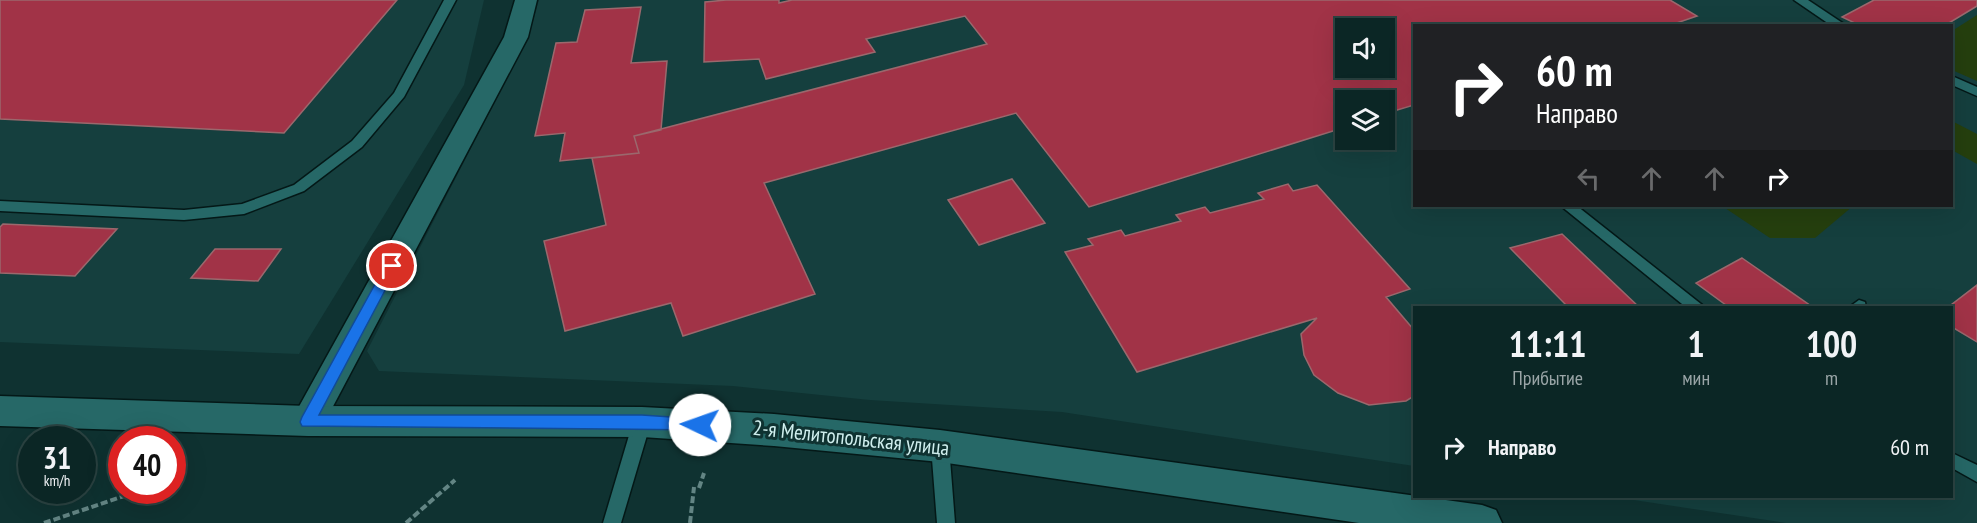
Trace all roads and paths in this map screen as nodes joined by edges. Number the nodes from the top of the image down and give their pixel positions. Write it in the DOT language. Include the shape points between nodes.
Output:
graph roads {
  1 [pos="450,0"];
  2 [pos="526,0"];
  3 [pos="1800,0"];
  4 [pos="1838,24"];
  5 [pos="1953,80"];
  6 [pos="1977,92"];
  7 [pos="0,206"];
  8 [pos="1569,207"];
  9 [pos="1695,306"];
  10 [pos="0,411"];
  11 [pos="308,422"];
  12 [pos="642,422"];
  13 [pos="940,446"];
  14 [pos="1953,461"];
  15 [pos="704,473"];
  16 [pos="1977,474"];
  17 [pos="455,480"];
  18 [pos="108,501"];
  19 [pos="1411,517"];
  20 [pos="44,523"];
  21 [pos="406,523"];
  22 [pos="612,523"];
  23 [pos="690,523"];
  24 [pos="946,523"];
  25 [pos="1482,523"];
  1 -- 7 [label="lane" via="400,94 357,144 299,188 244,209 184,215"];
  2 -- 11 [label="street" via="516,37"];
  3 -- 4 [label="lane"];
  5 -- 6 [label="lane"];
  8 -- 9 [label="lane"];
  10 -- 11 [label="street, 2-я Мелитопольская улица"];
  11 -- 12 [label="street, 2-я Мелитопольская улица"];
  12 -- 13 [label="street, 2-я Мелитопольская улица" via="856,436"];
  12 -- 22 [label="lane"];
  13 -- 19 [label="street, 2-я Мелитопольская улица"];
  13 -- 24 [label="lane"];
  14 -- 16 [label="lane"];
  15 -- 23 [label="path" via="696,487"];
  17 -- 21 [label="path"];
  18 -- 20 [label="path"];
  19 -- 25 [label="street, 2-я Мелитопольская улица"];
}
